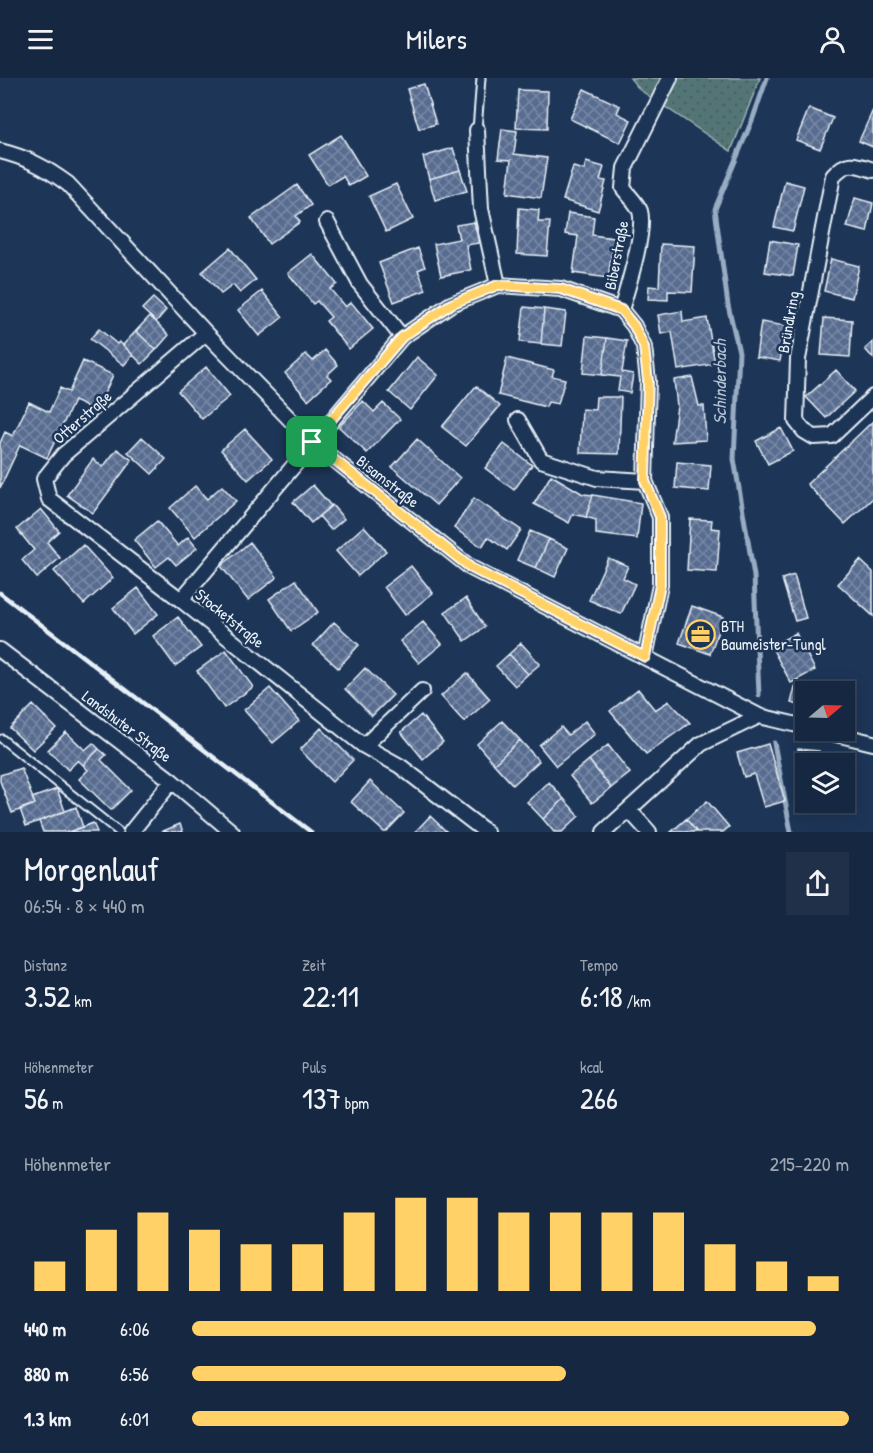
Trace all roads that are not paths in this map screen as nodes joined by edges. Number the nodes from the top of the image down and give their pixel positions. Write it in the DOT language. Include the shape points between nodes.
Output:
graph roads {
  1 [pos="482,78"];
  2 [pos="670,78"];
  3 [pos="477,130"];
  4 [pos="0,151"];
  5 [pos="873,170"];
  6 [pos="327,222"];
  7 [pos="498,285"];
  8 [pos="621,310"];
  9 [pos="206,333"];
  10 [pos="402,337"];
  11 [pos="873,397"];
  12 [pos="518,420"];
  13 [pos="312,442"];
  14 [pos="645,481"];
  15 [pos="181,600"];
  16 [pos="0,650"];
  17 [pos="645,657"];
  18 [pos="422,691"];
  19 [pos="759,716"];
  20 [pos="795,724"];
  21 [pos="2,739"];
  22 [pos="855,739"];
  23 [pos="873,743"];
  24 [pos="364,746"];
  25 [pos="172,781"];
  26 [pos="629,810"];
  27 [pos="119,832"];
  28 [pos="131,832"];
  29 [pos="232,832"];
  30 [pos="486,832"];
  31 [pos="604,832"];
  32 [pos="649,832"];
  1 -- 3 [label="lane"];
  2 -- 8 [label="street, Biberstraße" via="625,168 623,188 639,210 640,225"];
  3 -- 7 [label="street" via="480,209"];
  4 -- 9 [label="street, Bisamstraße" via="48,169 68,184"];
  5 -- 11 [label="street, Bründlring" via="846,165 833,176 798,359 796,421 814,437 832,436"];
  6 -- 10 [label="street" via="360,284"];
  7 -- 8 [label="street, Biberstraße" via="561,289"];
  7 -- 10 [label="street, Biberstraße" via="451,304"];
  8 -- 14 [label="street, Biberstraße" via="644,347 648,381"];
  9 -- 13 [label="street, Bisamstraße"];
  9 -- 15 [label="street, Otterstraße" via="63,454 45,479 49,499"];
  10 -- 13 [label="street, Biberstraße"];
  12 -- 14 [label="street" via="541,460 597,478"];
  13 -- 15 [label="street, Stocketstraße"];
  13 -- 17 [label="street, Bisamstraße" via="471,568"];
  14 -- 17 [label="street, Biberstraße" via="660,517 660,585"];
  15 -- 24 [label="street, Stocketstraße"];
  16 -- 25 [label="street, Landshuter Straße"];
  17 -- 19 [label="street, Bisamstraße"];
  18 -- 24 [label="street"];
  19 -- 20 [label="street"];
  19 -- 26 [label="street" via="701,744"];
  21 -- 27 [label="lane"];
  22 -- 23 [label="street"];
  24 -- 30 [label="street, Stocketstraße" via="400,766"];
  25 -- 28 [label="street"];
  25 -- 29 [label="street, Landshuter Straße"];
  26 -- 31 [label="street"];
  26 -- 32 [label="street"];
}
